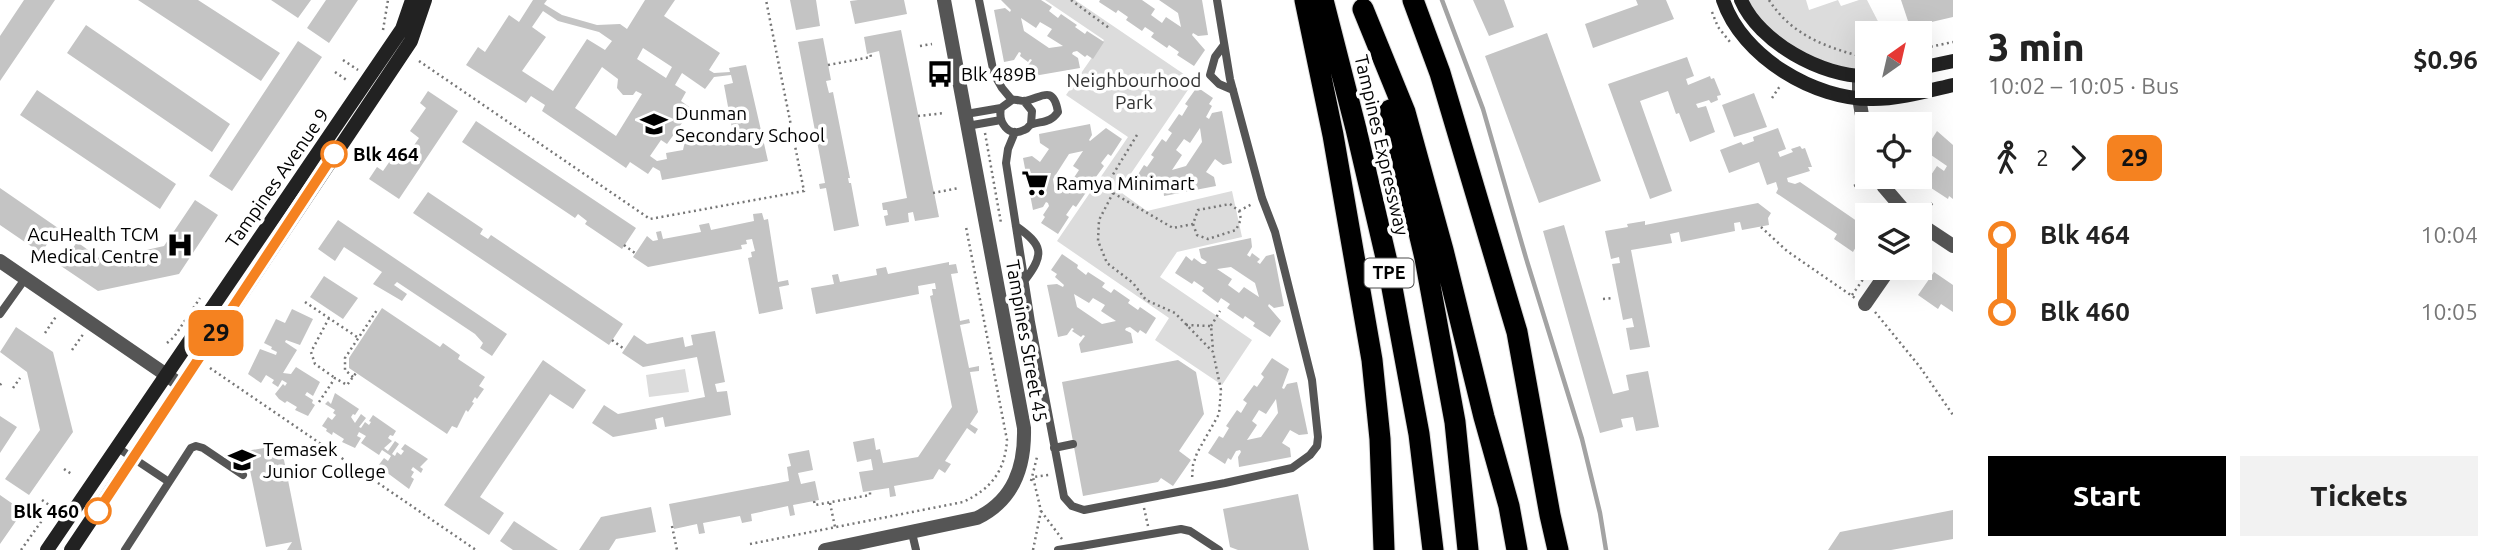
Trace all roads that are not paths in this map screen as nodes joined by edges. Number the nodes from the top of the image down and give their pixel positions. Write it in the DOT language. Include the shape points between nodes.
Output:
graph roads {
  1 [pos="412,0"];
  2 [pos="425,0"];
  3 [pos="944,0"];
  4 [pos="979,0"];
  5 [pos="986,0"];
  6 [pos="1217,0"];
  7 [pos="1304,0"];
  8 [pos="1323,0"];
  9 [pos="1413,0"];
  10 [pos="1723,0"];
  11 [pos="1741,0"];
  12 [pos="1361,4"];
  13 [pos="981,10"];
  14 [pos="1224,45"];
  15 [pos="1953,61"];
  16 [pos="1932,65"];
  17 [pos="1855,75"];
  18 [pos="1953,86"];
  19 [pos="1233,90"];
  20 [pos="1859,99"];
  21 [pos="1012,100"];
  22 [pos="1024,101"];
  23 [pos="1001,108"];
  24 [pos="1860,112"];
  25 [pos="967,120"];
  26 [pos="1001,120"];
  27 [pos="1031,124"];
  28 [pos="1015,132"];
  29 [pos="1881,189"];
  30 [pos="1897,203"];
  31 [pos="1016,226"];
  32 [pos="1932,226"];
  33 [pos="1953,246"];
  34 [pos="0,261"];
  35 [pos="25,279"];
  36 [pos="1025,280"];
  37 [pos="1882,280"];
  38 [pos="1865,304"];
  39 [pos="0,314"];
  40 [pos="166,374"];
  41 [pos="181,385"];
  42 [pos="1073,444"];
  43 [pos="118,448"];
  44 [pos="1054,449"];
  45 [pos="134,459"];
  46 [pos="243,475"];
  47 [pos="169,482"];
  48 [pos="912,533"];
  49 [pos="47,550"];
  50 [pos="71,550"];
  51 [pos="125,550"];
  52 [pos="825,550"];
  53 [pos="916,550"];
  54 [pos="1058,550"];
  55 [pos="1219,550"];
  56 [pos="1384,550"];
  57 [pos="1433,550"];
  58 [pos="1468,550"];
  59 [pos="1517,550"];
  60 [pos="1558,550"];
  1 -- 40 [label="main road, Tampines Avenue 9" via="402,29"];
  2 -- 41 [label="main road, Tampines Avenue 9" via="411,41"];
  3 -- 25 [label="street, Tampines Street 45"];
  4 -- 13 [label="lane"];
  5 -- 13 [label="lane"];
  6 -- 14 [label="lane"];
  7 -- 56 [label="highway" via="1372,360"];
  8 -- 57 [label="highway, Tampines Expressway / TPE" via="1388,266 1419,434"];
  9 -- 60 [label="highway" via="1440,73 1517,332"];
  10 -- 20 [label="main road" via="1732,21 1779,68 1814,87"];
  11 -- 17 [label="main road" via="1763,31 1792,52 1814,65"];
  12 -- 58 [label="highway, Tampines Expressway / TPE" via="1424,258 1455,422"];
  12 -- 59 [label="highway" via="1405,112 1510,506"];
  13 -- 21 [label="lane" via="996,79"];
  14 -- 19 [label="lane"];
  14 -- 19 [label="lane" via="1210,75"];
  15 -- 16 [label="main road"];
  18 -- 20 [label="main road" via="1886,99"];
  19 -- 44 [label="lane" via="1312,380 1317,446 1292,468 1084,510 1064,497"];
  20 -- 24 [label="street"];
  21 -- 22 [label="lane"];
  21 -- 23 [label="lane"];
  22 -- 27 [label="lane" via="1032,111"];
  22 -- 27 [label="lane" via="1047,94 1057,106 1051,120"];
  23 -- 25 [label="lane"];
  23 -- 26 [label="lane"];
  25 -- 26 [label="lane"];
  25 -- 48 [label="street, Tampines Street 45" via="1025,448 1013,487 991,511"];
  26 -- 28 [label="lane"];
  27 -- 28 [label="lane"];
  28 -- 31 [label="lane" via="1006,156"];
  29 -- 30 [label="street"];
  31 -- 36 [label="lane"];
  31 -- 36 [label="lane" via="1038,247 1038,263"];
  32 -- 33 [label="street"];
  34 -- 35 [label="street"];
  35 -- 39 [label="lane"];
  35 -- 40 [label="street"];
  36 -- 44 [label="lane"];
  37 -- 38 [label="street"];
  40 -- 41 [label="street"];
  40 -- 43 [label="main road, Tampines Avenue 9"];
  41 -- 45 [label="main road, Tampines Avenue 9"];
  42 -- 44 [label="lane"];
  43 -- 45 [label="lane"];
  43 -- 49 [label="main road, Tampines Avenue 9"];
  45 -- 47 [label="lane"];
  45 -- 50 [label="main road, Tampines Avenue 9"];
  46 -- 47 [label="lane" via="196,446"];
  47 -- 51 [label="lane"];
  48 -- 52 [label="street, Tampines Street 45"];
  48 -- 53 [label="lane"];
  54 -- 55 [label="lane" via="1181,529"];
}
